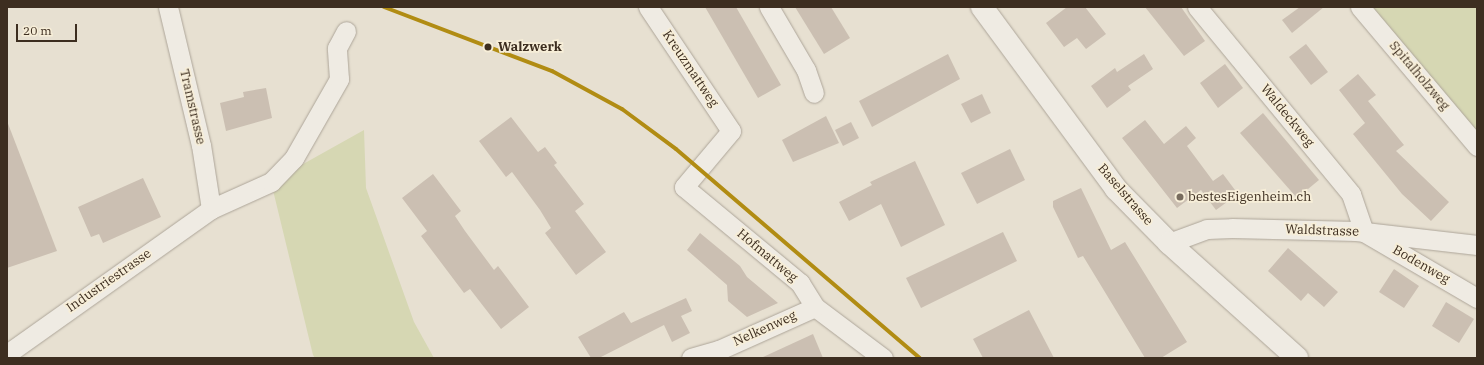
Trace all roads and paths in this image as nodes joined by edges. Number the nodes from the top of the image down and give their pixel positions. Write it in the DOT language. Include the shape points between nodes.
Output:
graph roads {
  1 [pos="168,7"];
  2 [pos="648,7"];
  3 [pos="769,7"];
  4 [pos="983,7"];
  5 [pos="1197,7"];
  6 [pos="1360,7"];
  7 [pos="346,31"];
  8 [pos="814,93"];
  9 [pos="1477,146"];
  10 [pos="687,184"];
  11 [pos="211,209"];
  12 [pos="1364,232"];
  13 [pos="1168,243"];
  14 [pos="1477,246"];
  15 [pos="1477,298"];
  16 [pos="815,307"];
  17 [pos="7,354"];
  18 [pos="721,354"];
  19 [pos="691,358"];
  20 [pos="883,358"];
  21 [pos="1297,358"];
  1 -- 11 [label="street, Tramstrasse" via="201,145"];
  2 -- 10 [label="street, Kreuzmattweg" via="731,131"];
  3 -- 8 [label="street" via="806,70"];
  4 -- 13 [label="main road, Baselstrasse" via="1116,189"];
  5 -- 12 [label="street, Waldeckweg" via="1351,194"];
  6 -- 9 [label="street, Spitalholzweg"];
  7 -- 11 [label="street, Industriestrasse" via="337,48 339,79 294,158 272,182"];
  10 -- 16 [label="street, Hofmattweg" via="800,283"];
  11 -- 17 [label="street, Industriestrasse"];
  12 -- 13 [label="street, Waldstrasse" via="1206,229"];
  12 -- 14 [label="street, Waldstrasse"];
  12 -- 15 [label="street, Bodenweg"];
  13 -- 21 [label="main road, Baselstrasse"];
  16 -- 18 [label="street, Nelkenweg"];
  16 -- 20 [label="street, Hofmattweg"];
  18 -- 19 [label="street, Nelkenweg"];
}
